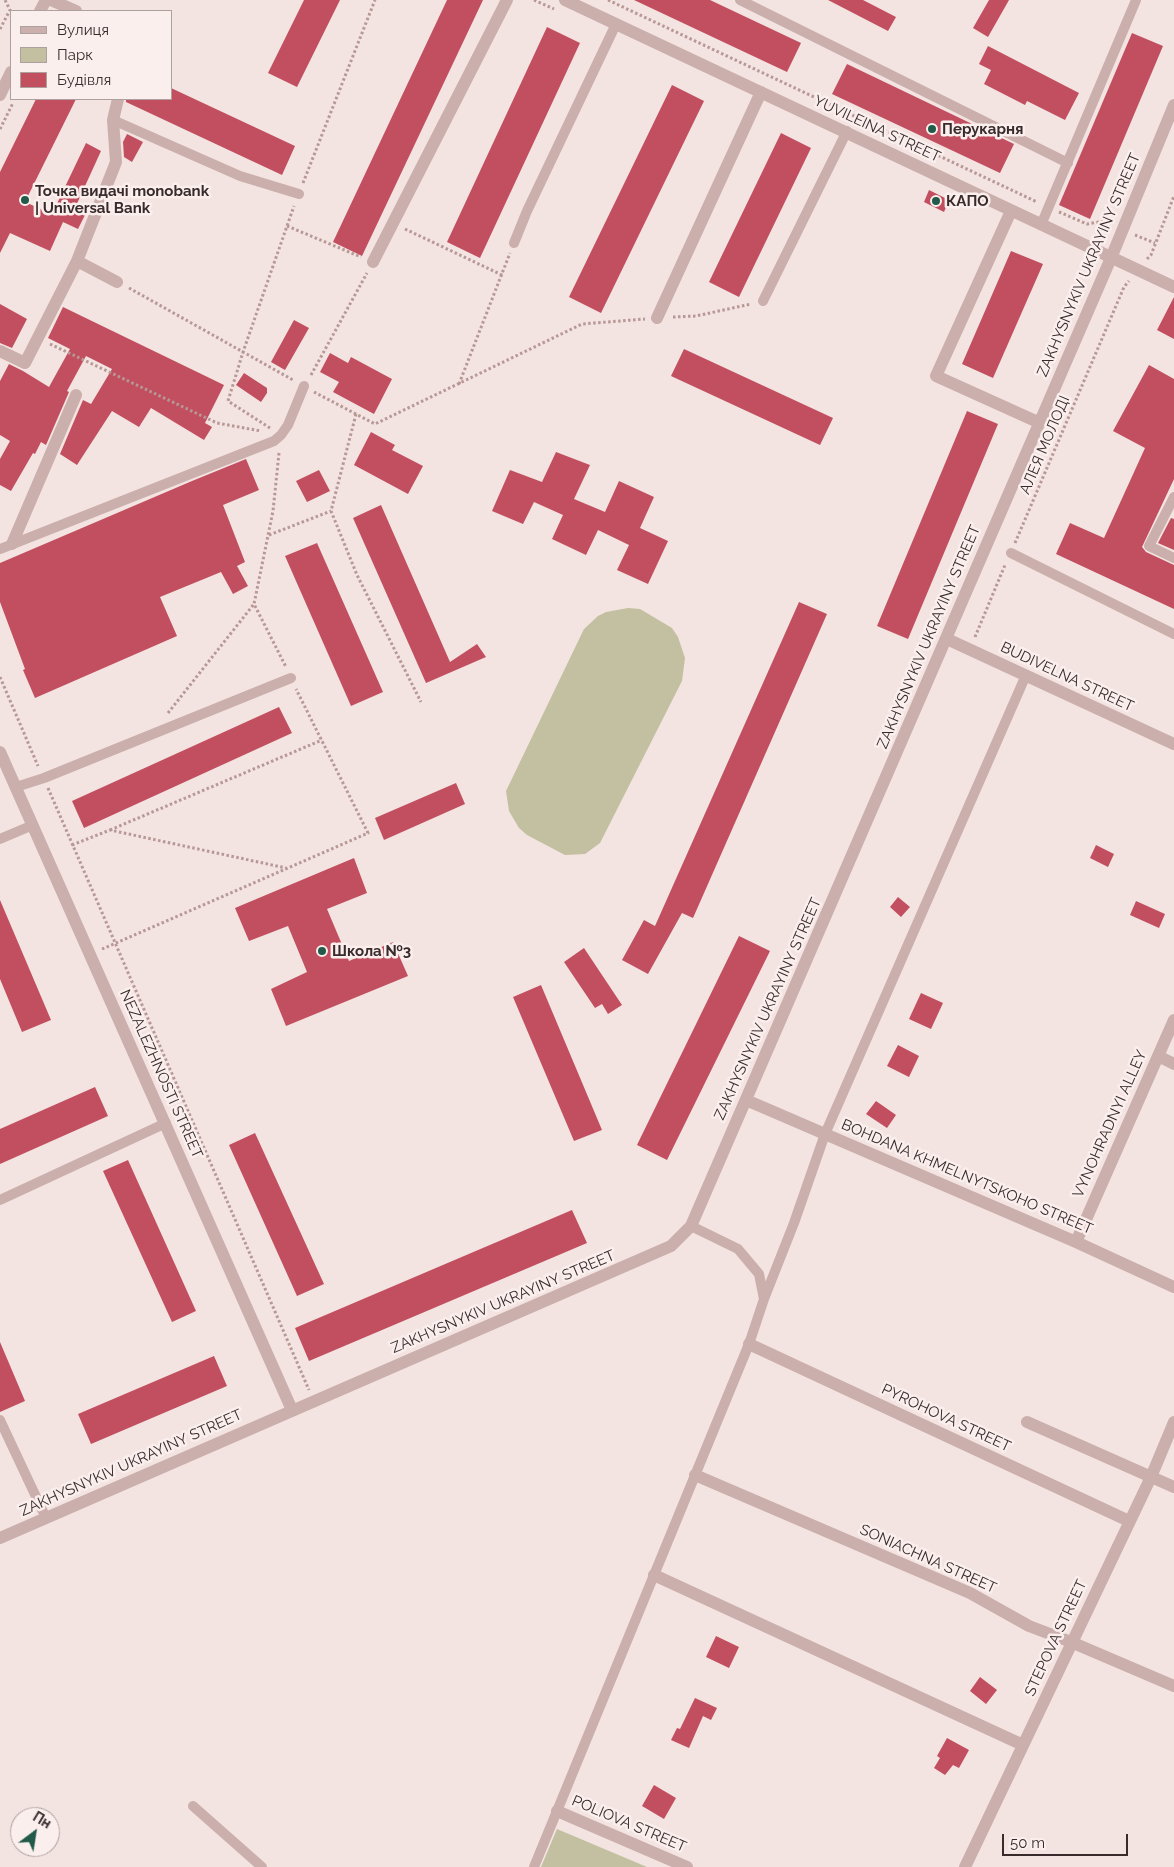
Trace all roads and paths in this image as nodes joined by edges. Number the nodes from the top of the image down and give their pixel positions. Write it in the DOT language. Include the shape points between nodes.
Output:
graph roads {
  1 [pos="5,0"];
  2 [pos="51,0"];
  3 [pos="375,0"];
  4 [pos="507,0"];
  5 [pos="566,0"];
  6 [pos="608,0"];
  7 [pos="740,0"];
  8 [pos="1136,0"];
  9 [pos="74,10"];
  10 [pos="616,24"];
  11 [pos="0,30"];
  12 [pos="10,74"];
  13 [pos="1,91"];
  14 [pos="761,92"];
  15 [pos="15,100"];
  16 [pos="118,100"];
  17 [pos="1174,106"];
  18 [pos="113,120"];
  19 [pos="0,130"];
  20 [pos="847,131"];
  21 [pos="1068,163"];
  22 [pos="298,194"];
  23 [pos="1174,196"];
  24 [pos="1049,208"];
  25 [pos="1011,211"];
  26 [pos="393,223"];
  27 [pos="1041,225"];
  28 [pos="287,226"];
  29 [pos="1123,230"];
  30 [pos="514,243"];
  31 [pos="1155,243"];
  32 [pos="1111,258"];
  33 [pos="77,261"];
  34 [pos="373,262"];
  35 [pos="1138,270"];
  36 [pos="502,275"];
  37 [pos="117,282"];
  38 [pos="1174,287"];
  39 [pos="763,301"];
  40 [pos="657,318"];
  41 [pos="38,338"];
  42 [pos="0,351"];
  43 [pos="243,352"];
  44 [pos="459,384"];
  45 [pos="304,386"];
  46 [pos="76,395"];
  47 [pos="356,414"];
  48 [pos="1040,423"];
  49 [pos="281,435"];
  50 [pos="1174,497"];
  51 [pos="1171,509"];
  52 [pos="331,511"];
  53 [pos="268,535"];
  54 [pos="6,546"];
  55 [pos="1011,553"];
  56 [pos="1174,558"];
  57 [pos="254,604"];
  58 [pos="1174,634"];
  59 [pos="947,639"];
  60 [pos="969,649"];
  61 [pos="1026,675"];
  62 [pos="0,677"];
  63 [pos="291,678"];
  64 [pos="420,702"];
  65 [pos="150,736"];
  66 [pos="322,740"];
  67 [pos="1174,744"];
  68 [pos="0,752"];
  69 [pos="44,778"];
  70 [pos="16,787"];
  71 [pos="33,825"];
  72 [pos="110,830"];
  73 [pos="0,840"];
  74 [pos="72,845"];
  75 [pos="286,868"];
  76 [pos="115,943"];
  77 [pos="90,954"];
  78 [pos="1174,1020"];
  79 [pos="1158,1056"];
  80 [pos="1174,1064"];
  81 [pos="746,1100"];
  82 [pos="166,1123"];
  83 [pos="825,1134"];
  84 [pos="0,1200"];
  85 [pos="691,1226"];
  86 [pos="1076,1242"];
  87 [pos="1174,1287"];
  88 [pos="764,1299"];
  89 [pos="749,1344"];
  90 [pos="313,1401"];
  91 [pos="292,1410"];
  92 [pos="0,1420"];
  93 [pos="1027,1422"];
  94 [pos="1174,1422"];
  95 [pos="695,1475"];
  96 [pos="1151,1477"];
  97 [pos="1174,1487"];
  98 [pos="46,1518"];
  99 [pos="1129,1521"];
  100 [pos="0,1538"];
  101 [pos="654,1575"];
  102 [pos="1071,1642"];
  103 [pos="1174,1686"];
  104 [pos="1023,1745"];
  105 [pos="193,1806"];
  106 [pos="557,1811"];
  107 [pos="262,1867"];
  108 [pos="534,1867"];
  109 [pos="687,1867"];
  110 [pos="965,1867"];
  1 -- 11 [label="path" via="10,10"];
  2 -- 9 [label="street"];
  3 -- 22 [label="path"];
  4 -- 26 [label="street"];
  5 -- 10 [label="street, YUVILEINA STREET"];
  6 -- 24 [label="path"];
  7 -- 21 [label="lane"];
  8 -- 21 [label="lane"];
  10 -- 14 [label="street, YUVILEINA STREET"];
  10 -- 30 [label="lane"];
  12 -- 13 [label="street"];
  14 -- 20 [label="street, YUVILEINA STREET"];
  14 -- 40 [label="street"];
  15 -- 19 [label="path"];
  16 -- 18 [label="street"];
  17 -- 29 [label="street, ZAKHYSNYKIV UKRAYINY STREET"];
  18 -- 22 [label="lane" via="240,176"];
  18 -- 33 [label="street" via="116,162"];
  20 -- 25 [label="street, YUVILEINA STREET"];
  20 -- 39 [label="lane"];
  21 -- 24 [label="lane"];
  22 -- 28 [label="path"];
  23 -- 31 [label="path"];
  24 -- 27 [label="lane"];
  24 -- 29 [label="path" via="1087,224 1105,221"];
  25 -- 27 [label="street, YUVILEINA STREET"];
  25 -- 48 [label="street" via="936,376"];
  26 -- 34 [label="street"];
  26 -- 36 [label="path"];
  27 -- 32 [label="street, YUVILEINA STREET"];
  28 -- 34 [label="path"];
  28 -- 43 [label="path"];
  29 -- 31 [label="path"];
  29 -- 32 [label="street, ZAKHYSNYKIV UKRAYINY STREET"];
  30 -- 36 [label="path"];
  31 -- 35 [label="path, АЛЕЯ МОЛОДІ" via="1151,255"];
  32 -- 35 [label="street, YUVILEINA STREET"];
  32 -- 48 [label="street, ZAKHYSNYKIV UKRAYINY STREET"];
  33 -- 37 [label="street"];
  33 -- 41 [label="street"];
  34 -- 45 [label="path"];
  35 -- 38 [label="street, YUVILEINA STREET"];
  35 -- 55 [label="path, АЛЕЯ МОЛОДІ" via="1124,287"];
  36 -- 44 [label="path"];
  37 -- 43 [label="path"];
  39 -- 40 [label="path" via="696,316"];
  40 -- 44 [label="path" via="582,324"];
  41 -- 42 [label="street" via="25,363"];
  41 -- 49 [label="path" via="217,422"];
  43 -- 45 [label="path"];
  43 -- 49 [label="path" via="228,401"];
  44 -- 47 [label="path" via="375,424"];
  45 -- 47 [label="path"];
  45 -- 49 [label="lane" via="288,426"];
  46 -- 54 [label="street"];
  47 -- 52 [label="path"];
  48 -- 59 [label="street, ZAKHYSNYKIV UKRAYINY STREET"];
  49 -- 53 [label="path"];
  49 -- 54 [label="lane" via="266,445"];
  50 -- 51 [label="lane"];
  51 -- 56 [label="lane" via="1148,546"];
  52 -- 53 [label="path"];
  52 -- 64 [label="path" via="357,575"];
  53 -- 57 [label="path"];
  55 -- 58 [label="lane"];
  55 -- 60 [label="path, АЛЕЯ МОЛОДІ"];
  57 -- 63 [label="path"];
  57 -- 65 [label="path"];
  59 -- 60 [label="street, BUDIVELNA STREET"];
  59 -- 81 [label="street, ZAKHYSNYKIV UKRAYINY STREET"];
  60 -- 61 [label="street, BUDIVELNA STREET"];
  61 -- 67 [label="street, BUDIVELNA STREET"];
  61 -- 83 [label="lane"];
  62 -- 69 [label="path"];
  63 -- 65 [label="lane"];
  63 -- 66 [label="path"];
  65 -- 69 [label="lane"];
  66 -- 72 [label="path"];
  66 -- 75 [label="path" via="368,833"];
  68 -- 70 [label="street, NEZALEZHNOSTI STREET"];
  69 -- 70 [label="lane"];
  69 -- 74 [label="path"];
  70 -- 71 [label="street, NEZALEZHNOSTI STREET"];
  71 -- 73 [label="lane"];
  71 -- 77 [label="street, NEZALEZHNOSTI STREET"];
  72 -- 74 [label="path"];
  72 -- 75 [label="path"];
  74 -- 76 [label="path"];
  75 -- 76 [label="path"];
  76 -- 77 [label="path"];
  76 -- 90 [label="path"];
  77 -- 82 [label="street, NEZALEZHNOSTI STREET"];
  78 -- 79 [label="street, VYNOHRADNYI ALLEY"];
  79 -- 80 [label="street"];
  79 -- 86 [label="street, VYNOHRADNYI ALLEY"];
  81 -- 83 [label="street, BOHDANA KHMELNYTSKOHO STREET"];
  81 -- 85 [label="street, ZAKHYSNYKIV UKRAYINY STREET"];
  82 -- 84 [label="lane"];
  82 -- 91 [label="street, NEZALEZHNOSTI STREET"];
  83 -- 86 [label="street, BOHDANA KHMELNYTSKOHO STREET"];
  83 -- 88 [label="lane"];
  85 -- 88 [label="lane" via="738,1248 759,1274"];
  85 -- 90 [label="street, ZAKHYSNYKIV UKRAYINY STREET" via="671,1246"];
  86 -- 87 [label="street, BOHDANA KHMELNYTSKOHO STREET"];
  88 -- 89 [label="lane"];
  89 -- 95 [label="lane"];
  89 -- 99 [label="street, PYROHOVA STREET"];
  90 -- 91 [label="street, ZAKHYSNYKIV UKRAYINY STREET"];
  91 -- 98 [label="street, ZAKHYSNYKIV UKRAYINY STREET"];
  92 -- 98 [label="lane"];
  93 -- 96 [label="street"];
  94 -- 96 [label="street, STEPOVA STREET"];
  95 -- 101 [label="lane"];
  95 -- 102 [label="street, SONIACHNA STREET" via="970,1593 1029,1626"];
  96 -- 97 [label="street"];
  96 -- 99 [label="street, STEPOVA STREET"];
  98 -- 100 [label="street, ZAKHYSNYKIV UKRAYINY STREET"];
  99 -- 102 [label="street, STEPOVA STREET"];
  101 -- 104 [label="street"];
  101 -- 106 [label="lane"];
  102 -- 103 [label="street, SONIACHNA STREET"];
  102 -- 104 [label="street, STEPOVA STREET"];
  104 -- 110 [label="street, STEPOVA STREET"];
  105 -- 107 [label="lane"];
  106 -- 108 [label="lane"];
  106 -- 109 [label="street, POLIOVA STREET"];
}
